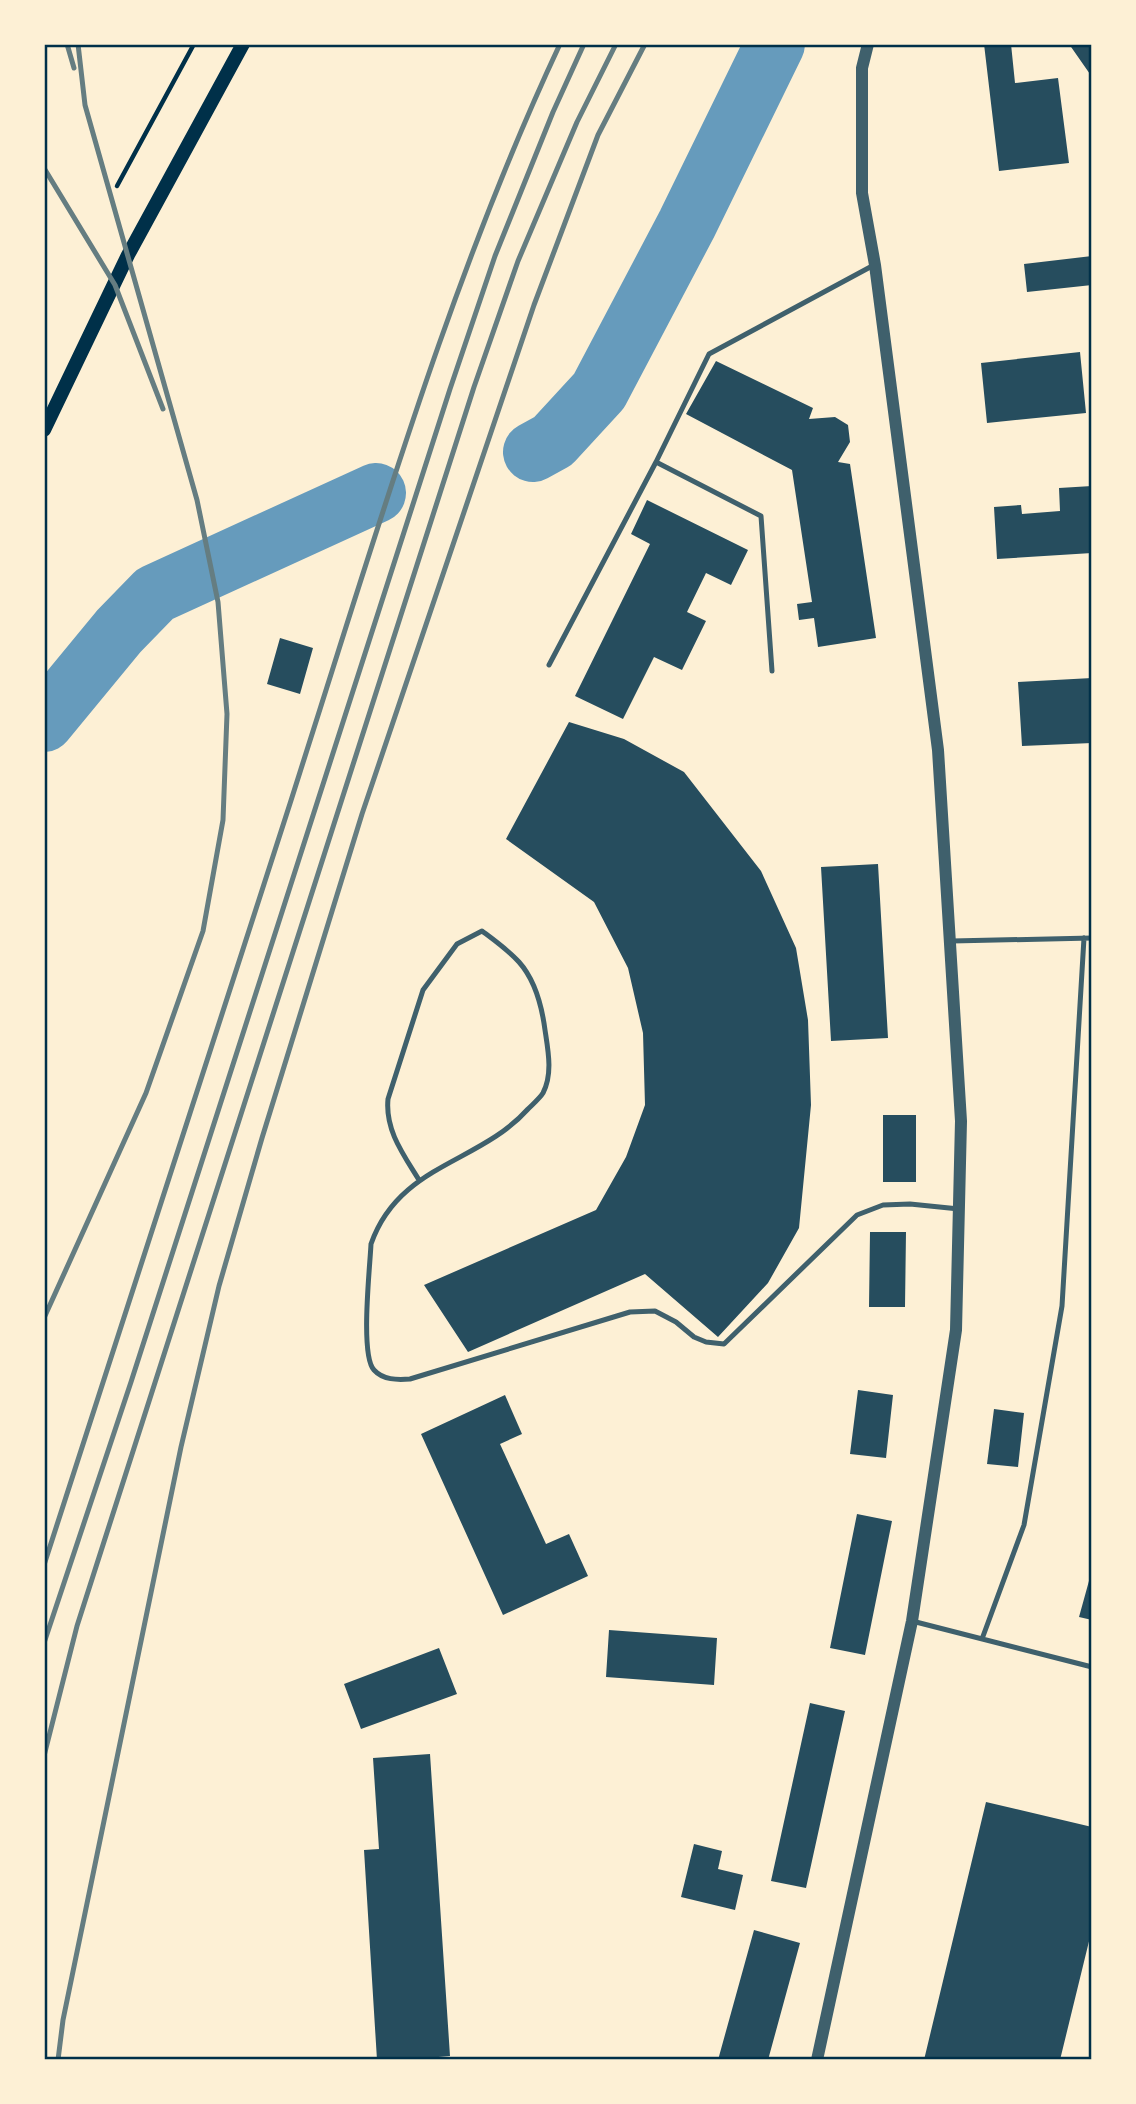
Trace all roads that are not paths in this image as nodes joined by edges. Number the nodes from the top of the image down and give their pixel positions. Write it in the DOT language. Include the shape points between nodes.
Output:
graph roads {
  1 [pos="243,44"];
  2 [pos="868,44"];
  3 [pos="875,265"];
  4 [pos="44,430"];
  5 [pos="656,462"];
  6 [pos="549,666"];
  7 [pos="772,671"];
  8 [pos="1084,938"];
  9 [pos="1092,938"];
  10 [pos="951,941"];
  11 [pos="419,1180"];
  12 [pos="958,1209"];
  13 [pos="912,1621"];
  14 [pos="982,1639"];
  15 [pos="1092,1667"];
  16 [pos="817,2060"];
  1 -- 4 [label="main road" via="128,255"];
  2 -- 3 [label="street" via="862,68 862,193"];
  3 -- 5 [label="lane" via="709,354"];
  3 -- 10 [label="street" via="938,750"];
  5 -- 6 [label="lane"];
  5 -- 7 [label="lane" via="761,516"];
  8 -- 9 [label="lane"];
  8 -- 10 [label="lane"];
  8 -- 14 [label="lane" via="1062,1306 1024,1525"];
  10 -- 12 [label="street" via="961,1121"];
  11 -- 11 [label="lane" via="508,1128 543,1093 550,1059 541,1003 520,963 482,931 457,944 423,990 388,1099 387,1115 396,1142"];
  11 -- 12 [label="lane" via="390,1206 372,1244 366,1350 372,1368 385,1378 410,1379 629,1312 654,1311 676,1321 694,1337 724,1344 858,1215 883,1205"];
  12 -- 13 [label="street" via="956,1330"];
  13 -- 14 [label="lane"];
  13 -- 16 [label="street"];
  14 -- 15 [label="lane"];
}
